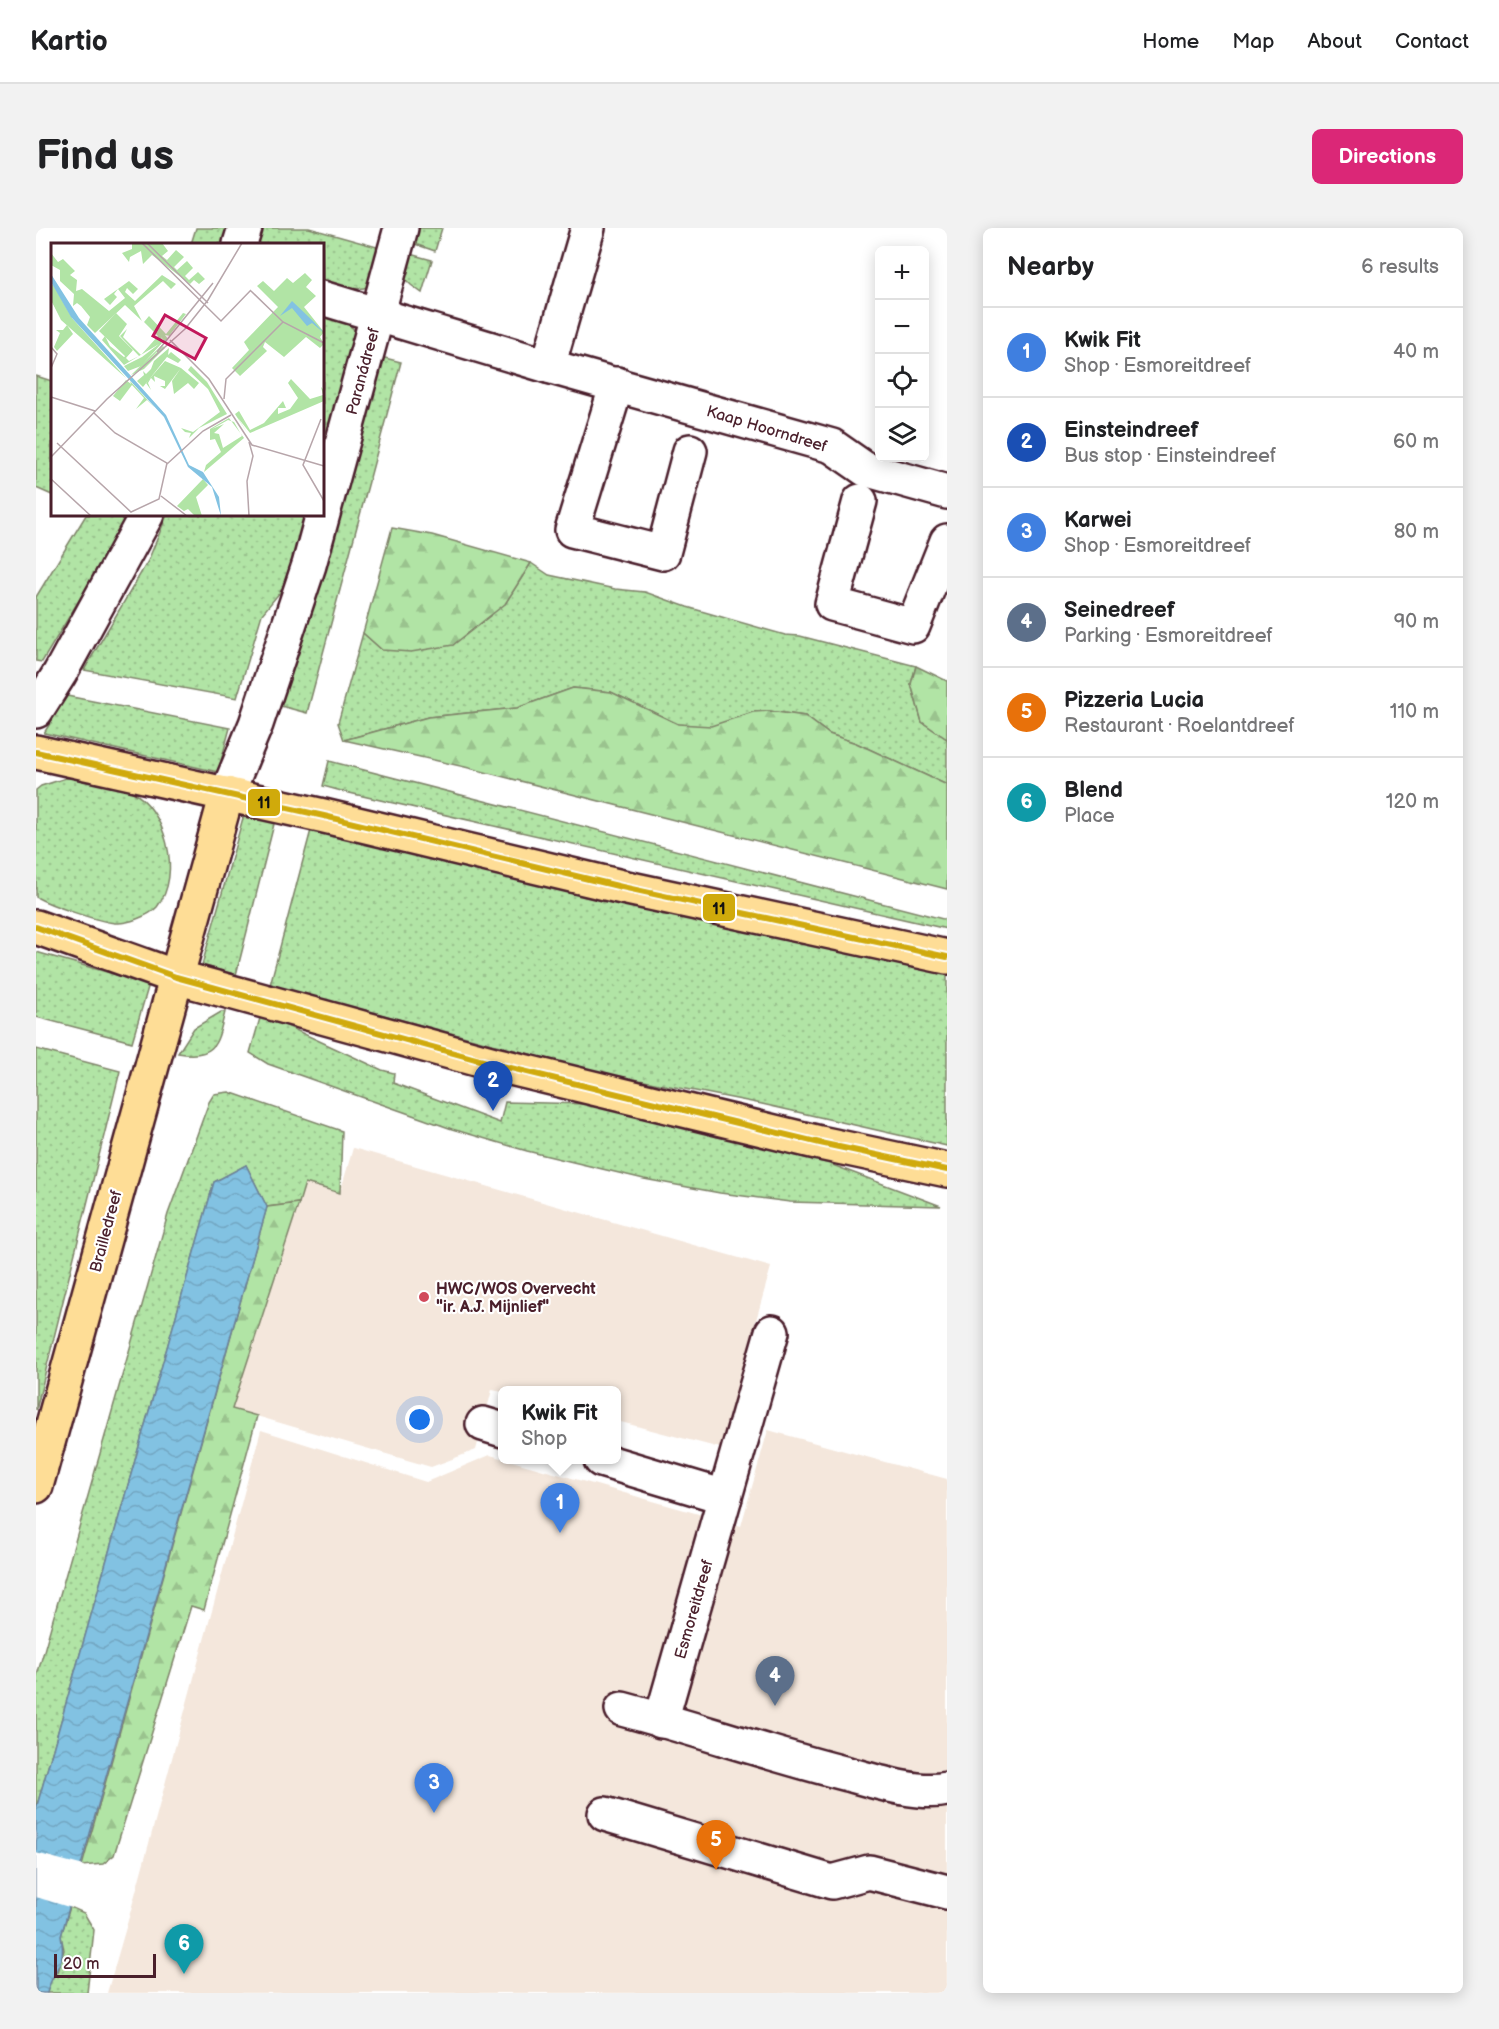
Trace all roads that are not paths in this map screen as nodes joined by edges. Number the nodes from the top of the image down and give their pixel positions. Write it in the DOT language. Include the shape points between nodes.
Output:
graph roads {
  1 [pos="245,228"];
  2 [pos="401,228"];
  3 [pos="588,228"];
  4 [pos="240,243"];
  5 [pos="324,299"];
  6 [pos="377,314"];
  7 [pos="548,366"];
  8 [pos="617,384"];
  9 [pos="690,451"];
  10 [pos="947,492"];
  11 [pos="860,501"];
  12 [pos="324,510"];
  13 [pos="146,516"];
  14 [pos="322,516"];
  15 [pos="947,541"];
  16 [pos="36,711"];
  17 [pos="36,752"];
  18 [pos="227,794"];
  19 [pos="36,927"];
  20 [pos="947,957"];
  21 [pos="176,977"];
  22 [pos="947,1170"];
  23 [pos="772,1332"];
  24 [pos="614,1464"];
  25 [pos="36,1486"];
  26 [pos="725,1497"];
  27 [pos="622,1709"];
  28 [pos="661,1720"];
  29 [pos="947,1789"];
  30 [pos="605,1814"];
  31 [pos="947,1892"];
  1 -- 4 [label="street"];
  2 -- 6 [label="street, Paranádreef"];
  3 -- 7 [label="street"];
  5 -- 6 [label="street, Kaap Hoorndreef"];
  6 -- 7 [label="street, Kaap Hoorndreef"];
  6 -- 12 [label="street, Paranádreef"];
  7 -- 8 [label="street, Kaap Hoorndreef"];
  8 -- 9 [label="street" via="572,530 663,553"];
  8 -- 10 [label="street, Kaap Hoorndreef" via="832,446 865,469"];
  11 -- 15 [label="street" via="832,604 913,626"];
  13 -- 16 [label="street"];
  14 -- 18 [label="street, Paranádreef" via="256,724"];
  17 -- 18 [label="main road"];
  18 -- 20 [label="main road" via="622,888"];
  18 -- 21 [label="main road, Brailledreef"];
  19 -- 21 [label="main road"];
  21 -- 22 [label="main road" via="494,1064"];
  21 -- 25 [label="main road, Brailledreef"];
  23 -- 26 [label="street, Esmoreitdreef"];
  24 -- 26 [label="street"];
  26 -- 28 [label="street, Esmoreitdreef"];
  27 -- 28 [label="street"];
  28 -- 29 [label="street" via="872,1781 921,1790"];
  30 -- 31 [label="street" via="832,1882 869,1872"];
}
